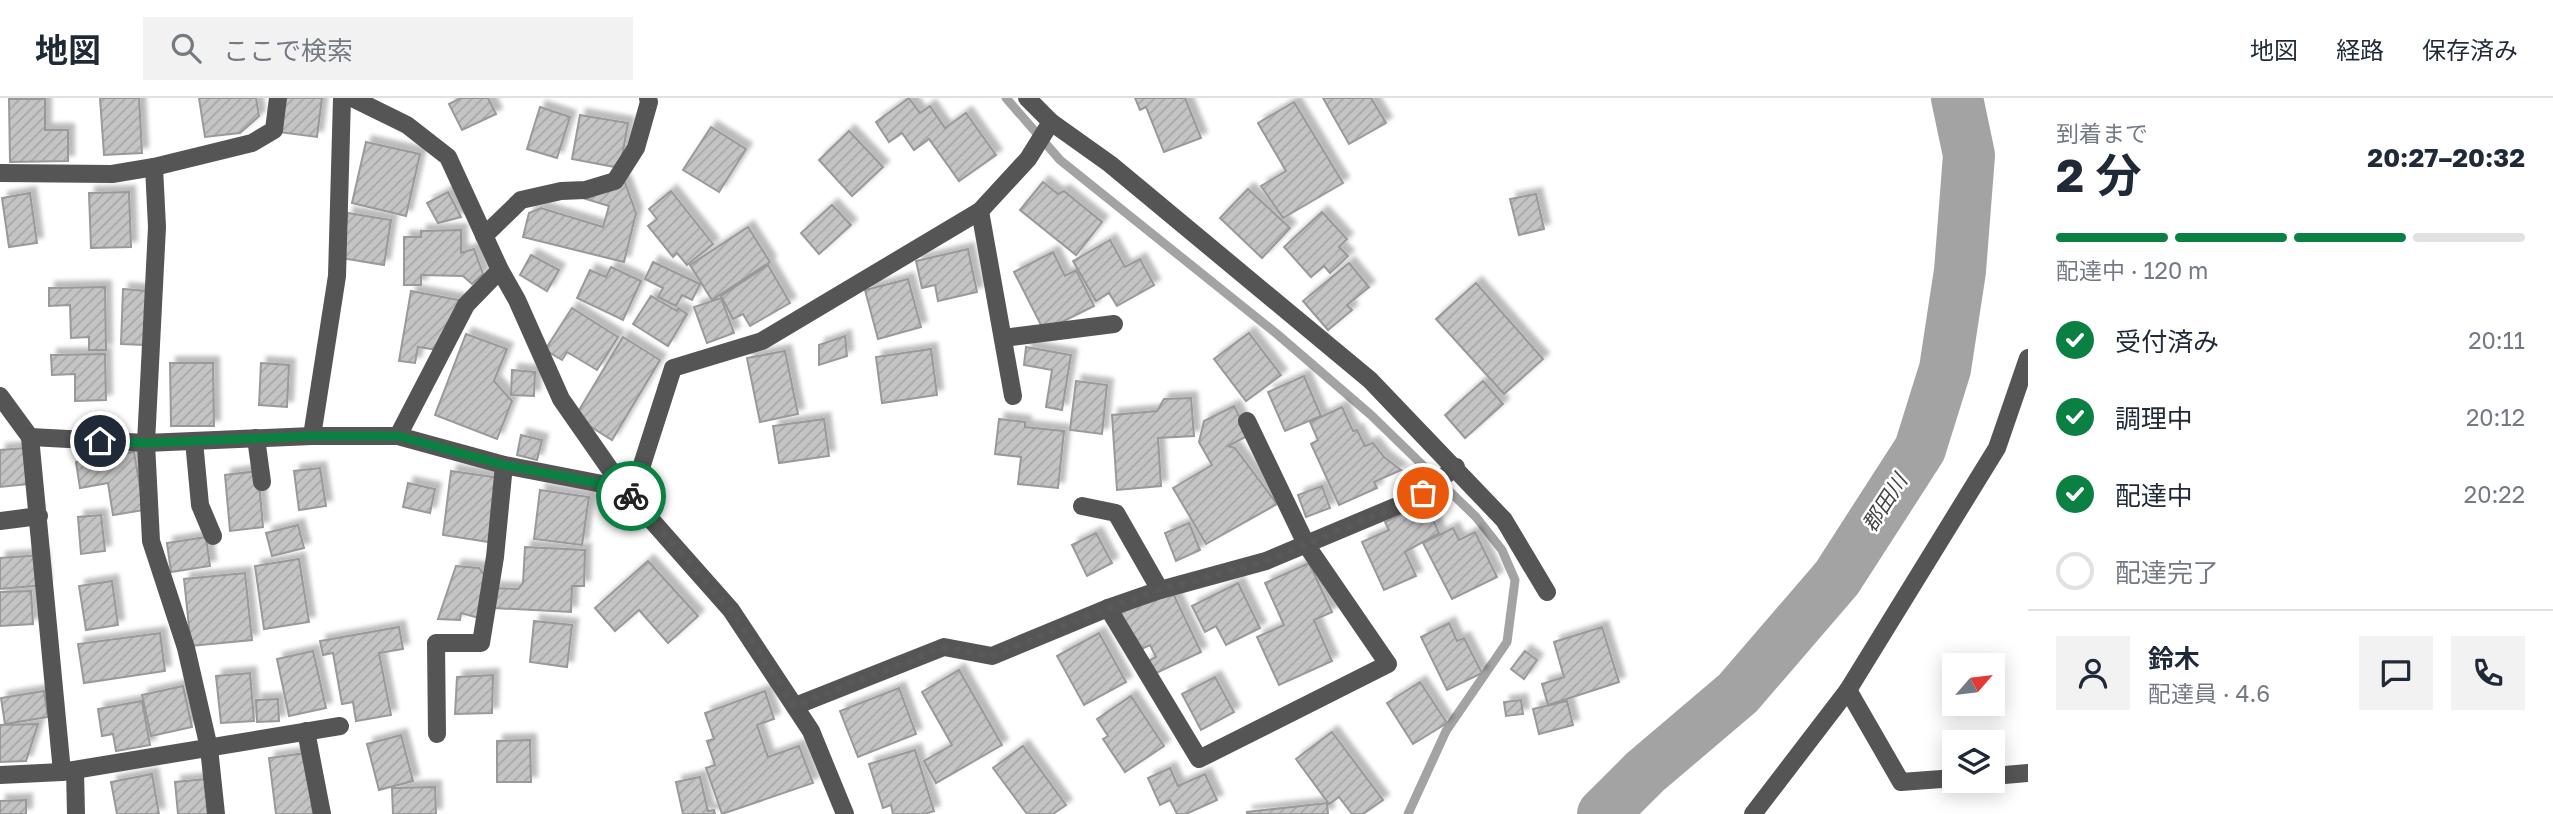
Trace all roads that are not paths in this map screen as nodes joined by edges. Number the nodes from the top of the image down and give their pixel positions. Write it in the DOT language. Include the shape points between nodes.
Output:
graph roads {
  1 [pos="278,98"];
  2 [pos="342,98"];
  3 [pos="352,98"];
  4 [pos="648,98"];
  5 [pos="1027,98"];
  6 [pos="1051,123"];
  7 [pos="154,167"];
  8 [pos="0,173"];
  9 [pos="980,211"];
  10 [pos="484,236"];
  11 [pos="500,271"];
  12 [pos="1114,324"];
  13 [pos="1003,338"];
  14 [pos="2028,358"];
  15 [pos="0,396"];
  16 [pos="1013,396"];
  17 [pos="1247,421"];
  18 [pos="312,436"];
  19 [pos="398,436"];
  20 [pos="30,437"];
  21 [pos="256,438"];
  22 [pos="194,441"];
  23 [pos="146,443"];
  24 [pos="504,465"];
  25 [pos="1455,468"];
  26 [pos="262,482"];
  27 [pos="623,488"];
  28 [pos="1082,506"];
  29 [pos="39,516"];
  30 [pos="0,521"];
  31 [pos="213,536"];
  32 [pos="1307,546"];
  33 [pos="1160,590"];
  34 [pos="1547,592"];
  35 [pos="1108,608"];
  36 [pos="1848,690"];
  37 [pos="794,706"];
  38 [pos="340,726"];
  39 [pos="306,731"];
  40 [pos="437,734"];
  41 [pos="209,748"];
  42 [pos="69,771"];
  43 [pos="2028,773"];
  44 [pos="0,775"];
  45 [pos="2005,775"];
  46 [pos="1942,779"];
  47 [pos="76,814"];
  48 [pos="216,814"];
  49 [pos="322,814"];
  50 [pos="845,814"];
  51 [pos="1753,814"];
  1 -- 7 [label="street" via="274,130 252,143"];
  2 -- 18 [label="street" via="337,276"];
  3 -- 10 [label="street" via="407,125 448,157"];
  4 -- 10 [label="street" via="636,148 615,181 521,200"];
  5 -- 6 [label="street"];
  6 -- 9 [label="street" via="1030,155"];
  6 -- 25 [label="street" via="1110,164 1370,380"];
  7 -- 8 [label="street" via="112,174"];
  7 -- 23 [label="street" via="157,227"];
  9 -- 13 [label="street"];
  9 -- 27 [label="street" via="762,341 674,368 639,471"];
  10 -- 11 [label="street"];
  11 -- 19 [label="street" via="466,305"];
  11 -- 27 [label="street" via="561,399"];
  12 -- 13 [label="street"];
  13 -- 16 [label="street"];
  14 -- 36 [label="street" via="1997,448"];
  15 -- 20 [label="street"];
  17 -- 32 [label="street"];
  18 -- 19 [label="street"];
  18 -- 21 [label="street"];
  19 -- 24 [label="street"];
  20 -- 23 [label="street"];
  20 -- 29 [label="street"];
  21 -- 22 [label="street"];
  21 -- 26 [label="street"];
  22 -- 23 [label="street"];
  22 -- 31 [label="street" via="200,505"];
  23 -- 41 [label="street" via="151,541 186,648"];
  24 -- 27 [label="street"];
  24 -- 40 [label="street" via="481,643 436,643"];
  25 -- 32 [label="street" via="1416,498"];
  25 -- 34 [label="street" via="1504,520"];
  27 -- 37 [label="street" via="731,610"];
  28 -- 33 [label="street" via="1116,513"];
  29 -- 30 [label="street"];
  29 -- 42 [label="street"];
  32 -- 33 [label="street"];
  32 -- 35 [label="street" via="1388,664 1199,759"];
  33 -- 35 [label="street"];
  35 -- 37 [label="street" via="992,656 944,647"];
  36 -- 46 [label="street" via="1901,782"];
  36 -- 51 [label="street"];
  37 -- 50 [label="street" via="811,731"];
  38 -- 39 [label="street"];
  39 -- 41 [label="street"];
  39 -- 49 [label="street"];
  41 -- 42 [label="street"];
  41 -- 48 [label="street"];
  42 -- 44 [label="street"];
  42 -- 47 [label="street"];
  43 -- 45 [label="street"];
}
